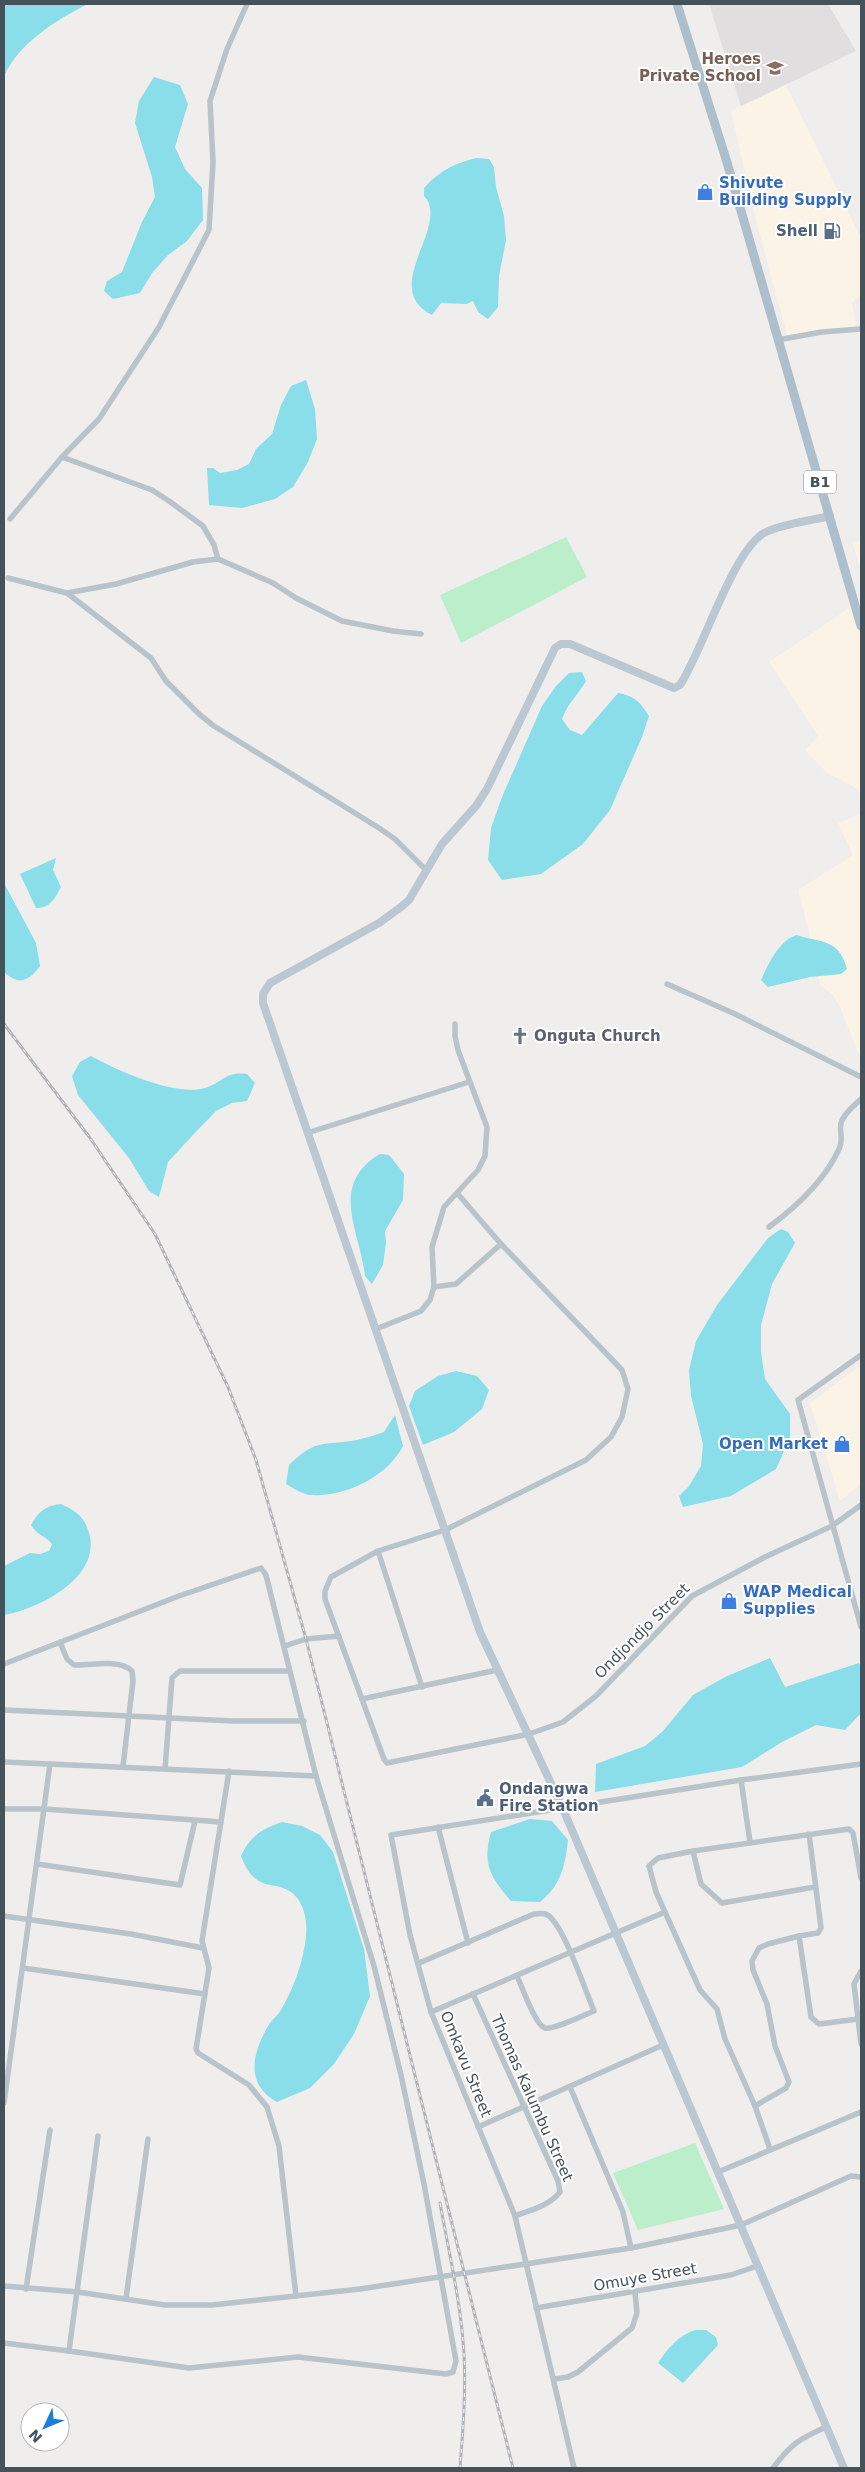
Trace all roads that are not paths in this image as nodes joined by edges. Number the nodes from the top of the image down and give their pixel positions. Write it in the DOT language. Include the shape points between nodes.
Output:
graph roads {
  1 [pos="247,4"];
  2 [pos="677,4"];
  3 [pos="861,329"];
  4 [pos="777,340"];
  5 [pos="62,458"];
  6 [pos="830,516"];
  7 [pos="10,519"];
  8 [pos="218,560"];
  9 [pos="8,578"];
  10 [pos="67,593"];
  11 [pos="858,601"];
  12 [pos="861,626"];
  13 [pos="421,634"];
  14 [pos="427,871"];
  15 [pos="667,984"];
  16 [pos="456,1024"];
  17 [pos="861,1077"];
  18 [pos="469,1082"];
  19 [pos="861,1099"];
  20 [pos="307,1133"];
  21 [pos="457,1192"];
  22 [pos="769,1227"];
  23 [pos="502,1244"];
  24 [pos="434,1288"];
  25 [pos="376,1329"];
  26 [pos="861,1355"];
  27 [pos="861,1505"];
  28 [pos="832,1526"];
  29 [pos="445,1530"];
  30 [pos="378,1551"];
  31 [pos="861,1627"];
  32 [pos="339,1636"];
  33 [pos="60,1642"];
  34 [pos="285,1646"];
  35 [pos="4,1664"];
  36 [pos="497,1670"];
  37 [pos="289,1671"];
  38 [pos="422,1687"];
  39 [pos="362,1699"];
  40 [pos="4,1710"];
  41 [pos="129,1716"];
  42 [pos="169,1718"];
  43 [pos="304,1721"];
  44 [pos="529,1734"];
  45 [pos="4,1762"];
  46 [pos="50,1764"];
  47 [pos="861,1764"];
  48 [pos="123,1766"];
  49 [pos="165,1769"];
  50 [pos="229,1771"];
  51 [pos="316,1776"];
  52 [pos="741,1780"];
  53 [pos="4,1809"];
  54 [pos="44,1809"];
  55 [pos="563,1809"];
  56 [pos="195,1821"];
  57 [pos="221,1822"];
  58 [pos="438,1827"];
  59 [pos="809,1834"];
  60 [pos="750,1842"];
  61 [pos="693,1851"];
  62 [pos="37,1864"];
  63 [pos="861,1878"];
  64 [pos="815,1887"];
  65 [pos="665,1912"];
  66 [pos="4,1916"];
  67 [pos="29,1918"];
  68 [pos="615,1935"];
  69 [pos="799,1936"];
  70 [pos="468,1943"];
  71 [pos="203,1948"];
  72 [pos="570,1954"];
  73 [pos="419,1963"];
  74 [pos="22,1968"];
  75 [pos="861,1971"];
  76 [pos="517,1976"];
  77 [pos="205,1994"];
  78 [pos="473,1994"];
  79 [pos="431,2012"];
  80 [pos="858,2019"];
  81 [pos="861,2044"];
  82 [pos="663,2045"];
  83 [pos="7,2058"];
  84 [pos="570,2087"];
  85 [pos="4,2104"];
  86 [pos="755,2106"];
  87 [pos="523,2107"];
  88 [pos="861,2112"];
  89 [pos="478,2127"];
  90 [pos="50,2130"];
  91 [pos="98,2136"];
  92 [pos="148,2139"];
  93 [pos="770,2149"];
  94 [pos="718,2172"];
  95 [pos="861,2177"];
  96 [pos="515,2216"];
  97 [pos="741,2225"];
  98 [pos="631,2248"];
  99 [pos="527,2264"];
  100 [pos="757,2266"];
  101 [pos="439,2276"];
  102 [pos="4,2286"];
  103 [pos="26,2289"];
  104 [pos="78,2292"];
  105 [pos="634,2292"];
  106 [pos="296,2296"];
  107 [pos="126,2298"];
  108 [pos="536,2308"];
  109 [pos="4,2343"];
  110 [pos="68,2351"];
  111 [pos="554,2379"];
  112 [pos="826,2427"];
  113 [pos="574,2468"];
  114 [pos="772,2468"];
  115 [pos="844,2468"];
  1 -- 5 [label="street" via="227,49 210,101 209,230 146,348 99,419"];
  2 -- 4 [label="main road, B1" via="726,159"];
  3 -- 4 [label="street"];
  4 -- 6 [label="main road, B1"];
  5 -- 7 [label="street"];
  5 -- 8 [label="street" via="152,490 169,501 203,526"];
  6 -- 11 [label="main road, B1"];
  6 -- 14 [label="street" via="767,532 751,545 738,565 680,685 674,688 570,644 555,648 486,790 442,844"];
  8 -- 10 [label="street" via="193,562 116,584"];
  8 -- 13 [label="street" via="274,583 342,621"];
  9 -- 10 [label="street"];
  10 -- 14 [label="street" via="151,658 166,681 214,726 379,828"];
  11 -- 12 [label="main road, B1"];
  14 -- 20 [label="street" via="409,900 379,923 265,988 262,1003"];
  15 -- 17 [label="street"];
  16 -- 18 [label="street" via="456,1043"];
  18 -- 20 [label="street"];
  18 -- 21 [label="street" via="487,1127 487,1139 485,1156 478,1170"];
  19 -- 22 [label="street" via="840,1124 843,1140 826,1170 797,1203"];
  20 -- 25 [label="street"];
  21 -- 23 [label="street"];
  21 -- 24 [label="street" via="444,1207 432,1247"];
  23 -- 24 [label="street" via="456,1284"];
  23 -- 29 [label="street" via="622,1370 628,1389 622,1417 611,1437 586,1460"];
  24 -- 25 [label="street" via="421,1312"];
  25 -- 29 [label="street"];
  26 -- 28 [label="street" via="798,1400"];
  27 -- 28 [label="street, Ondjondjo Street"];
  28 -- 31 [label="street"];
  28 -- 44 [label="street, Ondjondjo Street" via="764,1557 692,1596 580,1711 563,1722"];
  29 -- 30 [label="street"];
  29 -- 36 [label="street" via="480,1632"];
  30 -- 32 [label="street" via="332,1577 327,1585 325,1599"];
  30 -- 38 [label="street"];
  32 -- 34 [label="street" via="306,1639"];
  32 -- 39 [label="street"];
  33 -- 34 [label="street" via="260,1568 266,1575"];
  33 -- 35 [label="street"];
  33 -- 41 [label="street" via="67,1659 74,1665 116,1664 132,1671"];
  34 -- 37 [label="street"];
  36 -- 38 [label="street"];
  36 -- 44 [label="street"];
  37 -- 42 [label="street" via="180,1671 172,1678"];
  37 -- 43 [label="street"];
  38 -- 39 [label="street"];
  39 -- 44 [label="street, Ondjondjo Street" via="387,1763"];
  40 -- 41 [label="street"];
  41 -- 42 [label="street"];
  41 -- 48 [label="street"];
  42 -- 43 [label="street"];
  42 -- 49 [label="street"];
  43 -- 51 [label="street"];
  44 -- 55 [label="street"];
  45 -- 46 [label="street"];
  46 -- 48 [label="street"];
  46 -- 54 [label="street"];
  47 -- 52 [label="street, Omkavu Street"];
  48 -- 49 [label="street"];
  49 -- 50 [label="street"];
  50 -- 51 [label="street"];
  50 -- 57 [label="street"];
  51 -- 101 [label="street" via="374,1966 397,2057 424,2184"];
  52 -- 55 [label="street, Omkavu Street"];
  52 -- 60 [label="street"];
  53 -- 54 [label="street"];
  54 -- 56 [label="street"];
  54 -- 62 [label="street"];
  55 -- 58 [label="street, Omkavu Street"];
  55 -- 68 [label="street"];
  56 -- 57 [label="street"];
  56 -- 62 [label="street" via="180,1886"];
  57 -- 71 [label="street"];
  58 -- 70 [label="street"];
  58 -- 73 [label="street, Omkavu Street" via="390,1836 410,1935"];
  59 -- 60 [label="street"];
  59 -- 63 [label="street" via="852,1831"];
  59 -- 64 [label="street"];
  60 -- 61 [label="street"];
  61 -- 64 [label="street" via="702,1884 722,1903"];
  61 -- 65 [label="street" via="658,1858 649,1866"];
  62 -- 67 [label="street"];
  64 -- 69 [label="street" via="821,1928 818,1933"];
  65 -- 68 [label="street"];
  65 -- 86 [label="street" via="700,1990 717,2009 725,2039"];
  66 -- 67 [label="street"];
  67 -- 71 [label="street"];
  67 -- 74 [label="street"];
  68 -- 72 [label="street"];
  68 -- 82 [label="street"];
  69 -- 80 [label="street" via="811,2017 819,2024"];
  69 -- 86 [label="street" via="759,1948 752,1961 767,2004 774,2046 789,2082 786,2088"];
  70 -- 72 [label="street" via="534,1914 544,1913 549,1915 560,1932"];
  70 -- 73 [label="street"];
  71 -- 77 [label="street" via="209,1968"];
  72 -- 76 [label="street"];
  72 -- 76 [label="street" via="594,2011 547,2028 536,2019"];
  73 -- 79 [label="street, Omkavu Street"];
  74 -- 77 [label="street"];
  74 -- 83 [label="street"];
  75 -- 80 [label="street" via="854,1984"];
  76 -- 78 [label="street"];
  77 -- 106 [label="street" via="196,2049 249,2085 267,2107 279,2146"];
  78 -- 79 [label="street"];
  78 -- 87 [label="street, Thomas Kalumbu Street"];
  79 -- 89 [label="street, Omkavu Street"];
  80 -- 81 [label="street"];
  82 -- 84 [label="street"];
  82 -- 94 [label="street"];
  83 -- 85 [label="street"];
  84 -- 87 [label="street"];
  84 -- 98 [label="street" via="623,2212"];
  86 -- 93 [label="street"];
  87 -- 89 [label="street"];
  87 -- 96 [label="street, Thomas Kalumbu Street" via="558,2181 560,2192 544,2205"];
  88 -- 93 [label="street"];
  89 -- 96 [label="street, Omkavu Street"];
  90 -- 103 [label="street"];
  91 -- 104 [label="street"];
  92 -- 107 [label="street"];
  93 -- 94 [label="street"];
  94 -- 97 [label="street"];
  95 -- 97 [label="street" via="851,2176"];
  96 -- 99 [label="street, Omkavu Street"];
  97 -- 98 [label="street"];
  97 -- 100 [label="street"];
  98 -- 99 [label="street"];
  99 -- 101 [label="street"];
  99 -- 108 [label="street, Omkavu Street"];
  100 -- 105 [label="street, Omuye Street" via="730,2275"];
  100 -- 112 [label="street"];
  101 -- 106 [label="street"];
  101 -- 110 [label="street" via="456,2361 453,2372 446,2374 298,2358 189,2368"];
  102 -- 103 [label="street"];
  103 -- 104 [label="street"];
  104 -- 107 [label="street"];
  104 -- 110 [label="street"];
  105 -- 108 [label="street, Omuye Street"];
  105 -- 111 [label="street" via="637,2313 632,2328 578,2372"];
  106 -- 107 [label="street" via="212,2305 165,2305"];
  108 -- 111 [label="street, Omkavu Street"];
  109 -- 110 [label="street"];
  111 -- 113 [label="street, Omkavu Street"];
  112 -- 114 [label="street" via="799,2439"];
  112 -- 115 [label="street"];
}
